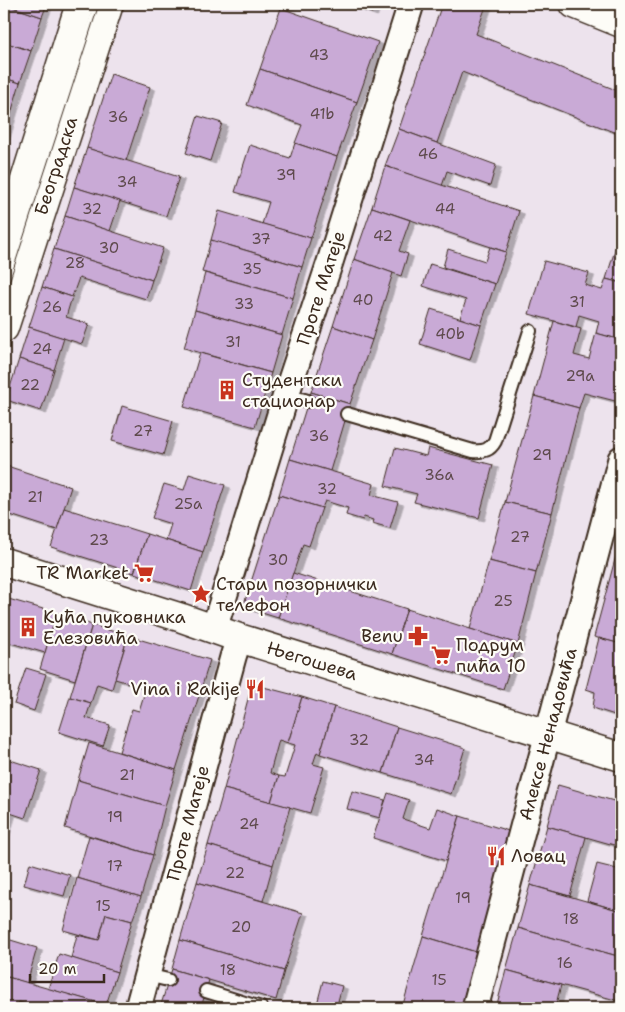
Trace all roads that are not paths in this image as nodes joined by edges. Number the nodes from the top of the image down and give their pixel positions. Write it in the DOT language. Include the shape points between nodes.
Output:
graph roads {
  1 [pos="80,4"];
  2 [pos="109,4"];
  3 [pos="411,4"];
  4 [pos="574,4"];
  5 [pos="621,23"];
  6 [pos="4,247"];
  7 [pos="4,328"];
  8 [pos="530,331"];
  9 [pos="347,414"];
  10 [pos="621,460"];
  11 [pos="4,562"];
  12 [pos="214,629"];
  13 [pos="239,638"];
  14 [pos="548,734"];
  15 [pos="621,757"];
  16 [pos="206,991"];
  17 [pos="138,1008"];
  18 [pos="261,1008"];
  19 [pos="475,1008"];
  1 -- 6 [label="street, Београдска"];
  2 -- 7 [label="street, Београдска"];
  3 -- 12 [label="street, Проте Матеје" via="330,262 297,398"];
  4 -- 5 [label="street"];
  8 -- 9 [label="lane" via="495,441 487,450 473,452"];
  10 -- 14 [label="street, Алексе Ненадовића"];
  11 -- 12 [label="street, Његошева"];
  12 -- 13 [label="street, Његошева"];
  13 -- 14 [label="street, Његошева"];
  13 -- 17 [label="street, Проте Матеје" via="158,978"];
  14 -- 15 [label="street, Његошева"];
  14 -- 19 [label="street, Алексе Ненадовића"];
  16 -- 18 [label="lane"];
}
